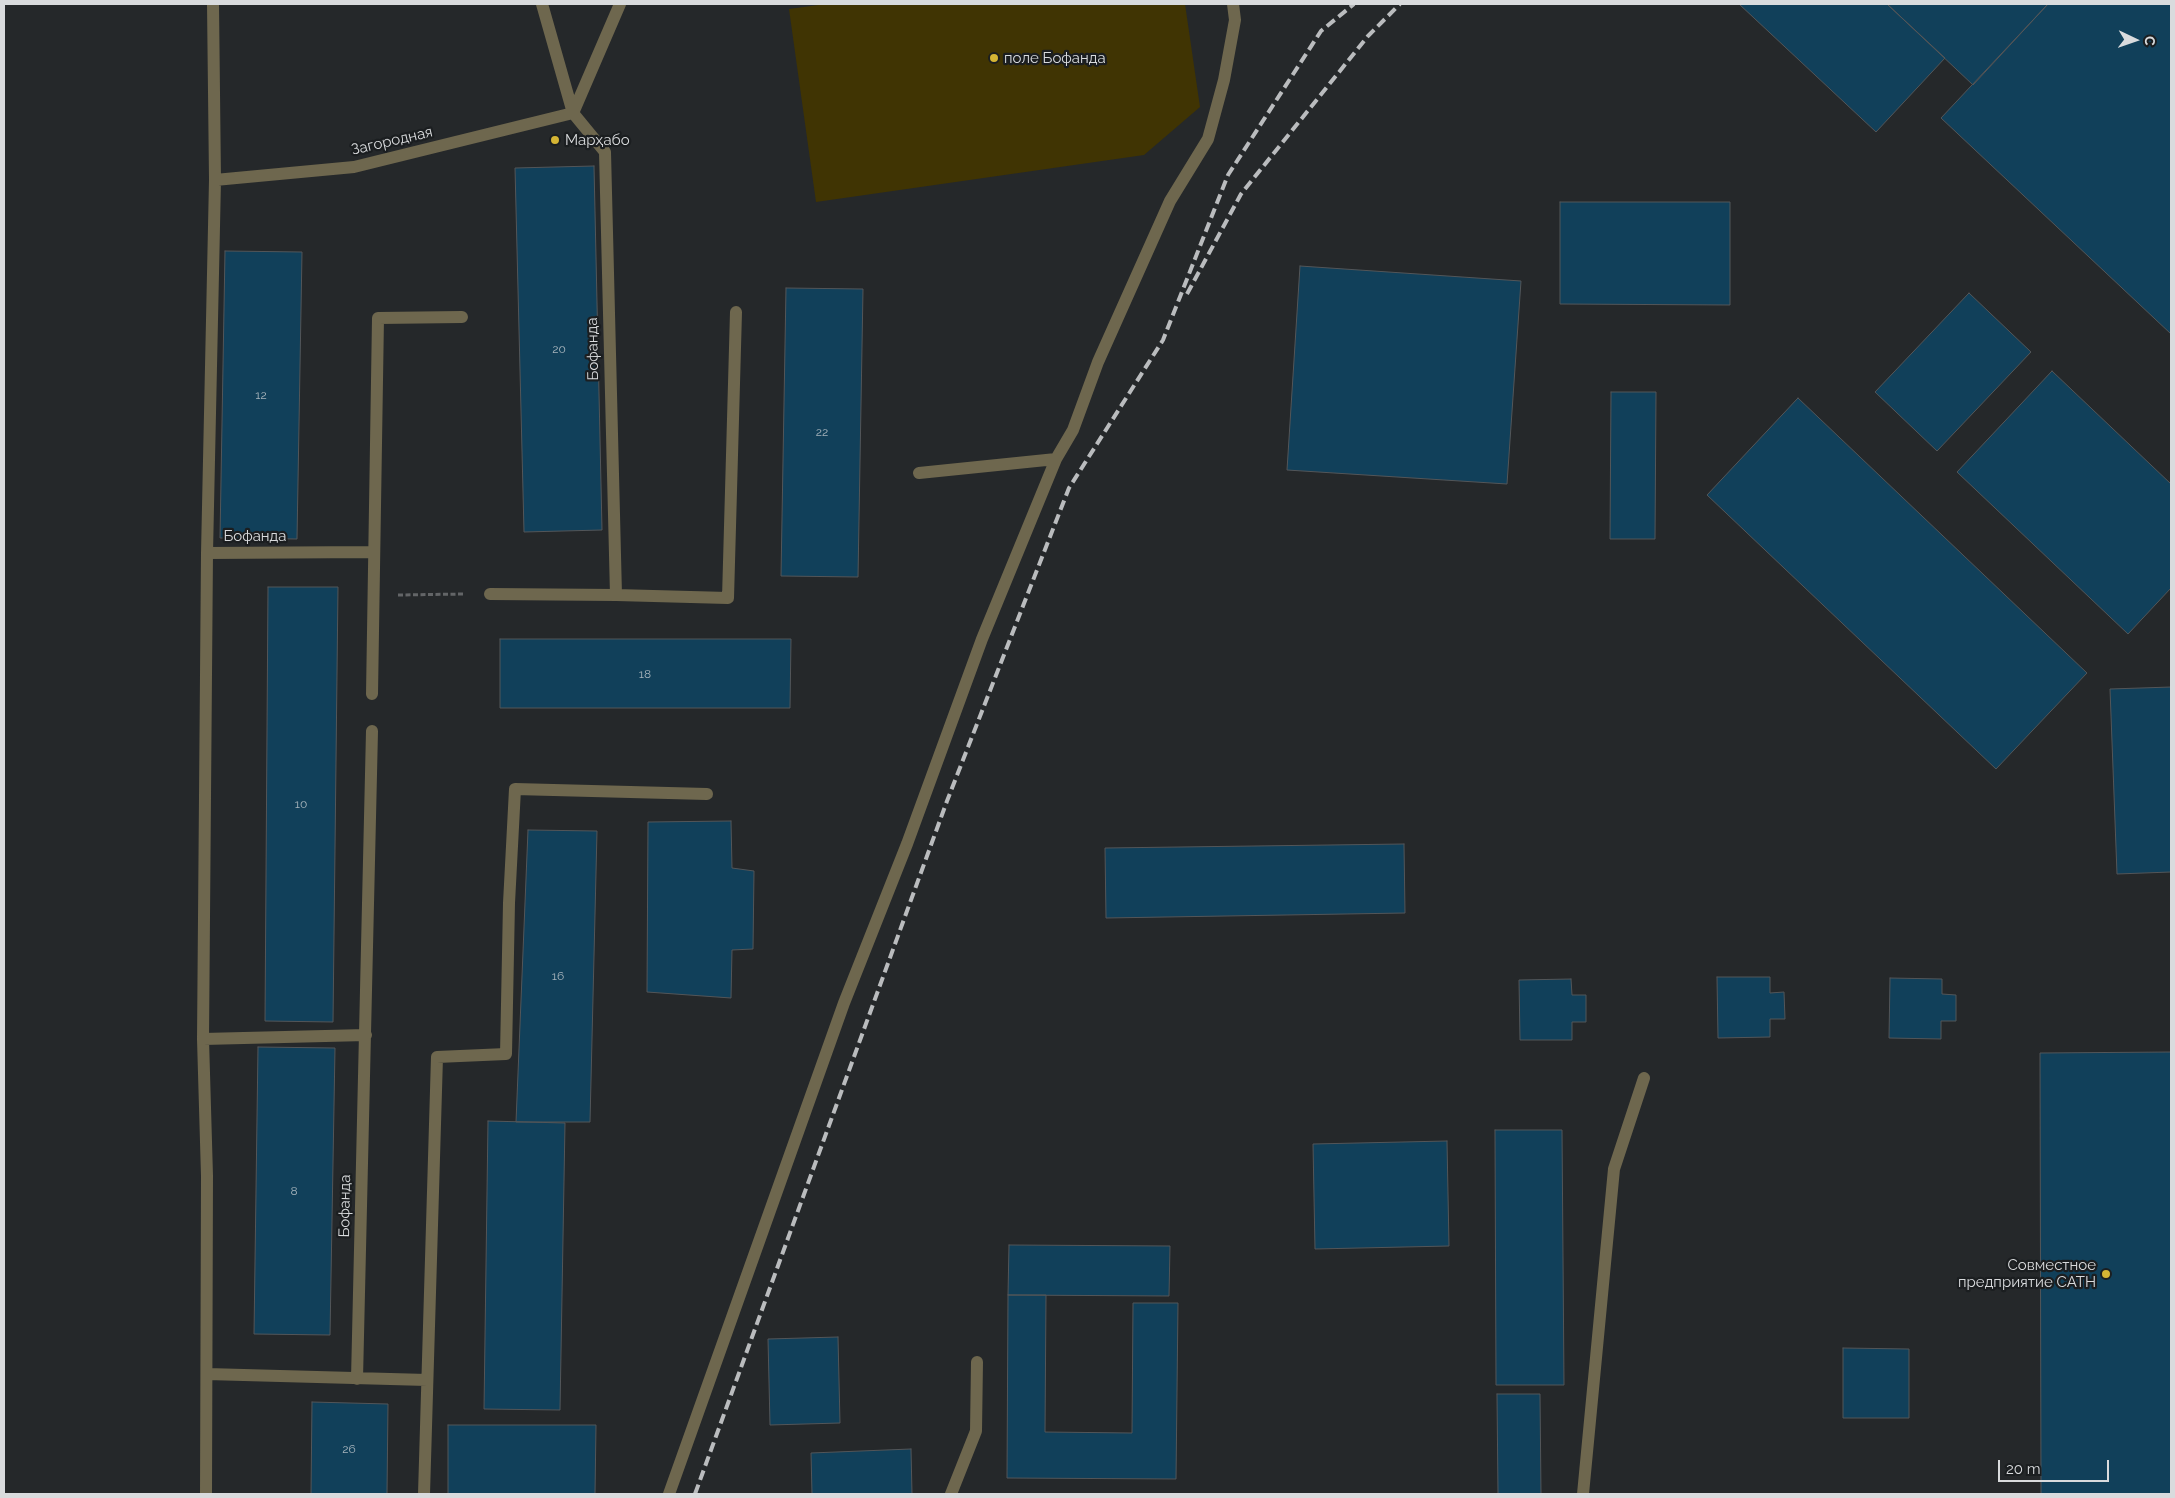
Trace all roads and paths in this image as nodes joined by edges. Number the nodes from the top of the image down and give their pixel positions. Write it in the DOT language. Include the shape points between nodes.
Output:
graph roads {
  1 [pos="213,4"];
  2 [pos="542,4"];
  3 [pos="620,4"];
  4 [pos="1233,4"];
  5 [pos="573,113"];
  6 [pos="215,180"];
  7 [pos="736,312"];
  8 [pos="462,317"];
  9 [pos="1056,459"];
  10 [pos="919,473"];
  11 [pos="373,552"];
  12 [pos="207,553"];
  13 [pos="490,594"];
  14 [pos="372,595"];
  15 [pos="616,595"];
  16 [pos="372,694"];
  17 [pos="372,731"];
  18 [pos="707,794"];
  19 [pos="366,1035"];
  20 [pos="203,1039"];
  21 [pos="1644,1078"];
  22 [pos="977,1362"];
  23 [pos="207,1374"];
  24 [pos="357,1379"];
  25 [pos="427,1380"];
  26 [pos="206,1494"];
  27 [pos="424,1494"];
  28 [pos="669,1494"];
  29 [pos="951,1494"];
  30 [pos="1583,1494"];
  1 -- 6 [label="street"];
  2 -- 5 [label="street"];
  3 -- 5 [label="street"];
  4 -- 9 [label="street" via="1235,20 1224,80 1208,139 1170,201 1098,362 1072,430"];
  5 -- 6 [label="street, Загородная" via="354,167"];
  5 -- 15 [label="street, Бофанда" via="605,152"];
  6 -- 12 [label="street"];
  7 -- 15 [label="street" via="728,598"];
  8 -- 11 [label="street" via="378,318"];
  9 -- 10 [label="street"];
  9 -- 28 [label="street" via="982,639 907,844 844,1003"];
  11 -- 12 [label="street, Бофанда"];
  11 -- 14 [label="street"];
  12 -- 20 [label="street"];
  13 -- 14 [label="path"];
  13 -- 15 [label="street"];
  14 -- 16 [label="street"];
  17 -- 19 [label="street, Бофанда"];
  18 -- 25 [label="street" via="515,790 506,1054 437,1057"];
  19 -- 20 [label="street"];
  19 -- 24 [label="street, Бофанда"];
  20 -- 23 [label="street"];
  21 -- 30 [label="street" via="1614,1169"];
  22 -- 29 [label="street" via="976,1431"];
  23 -- 24 [label="street"];
  23 -- 26 [label="street"];
  24 -- 25 [label="street"];
  25 -- 27 [label="street"];
}
